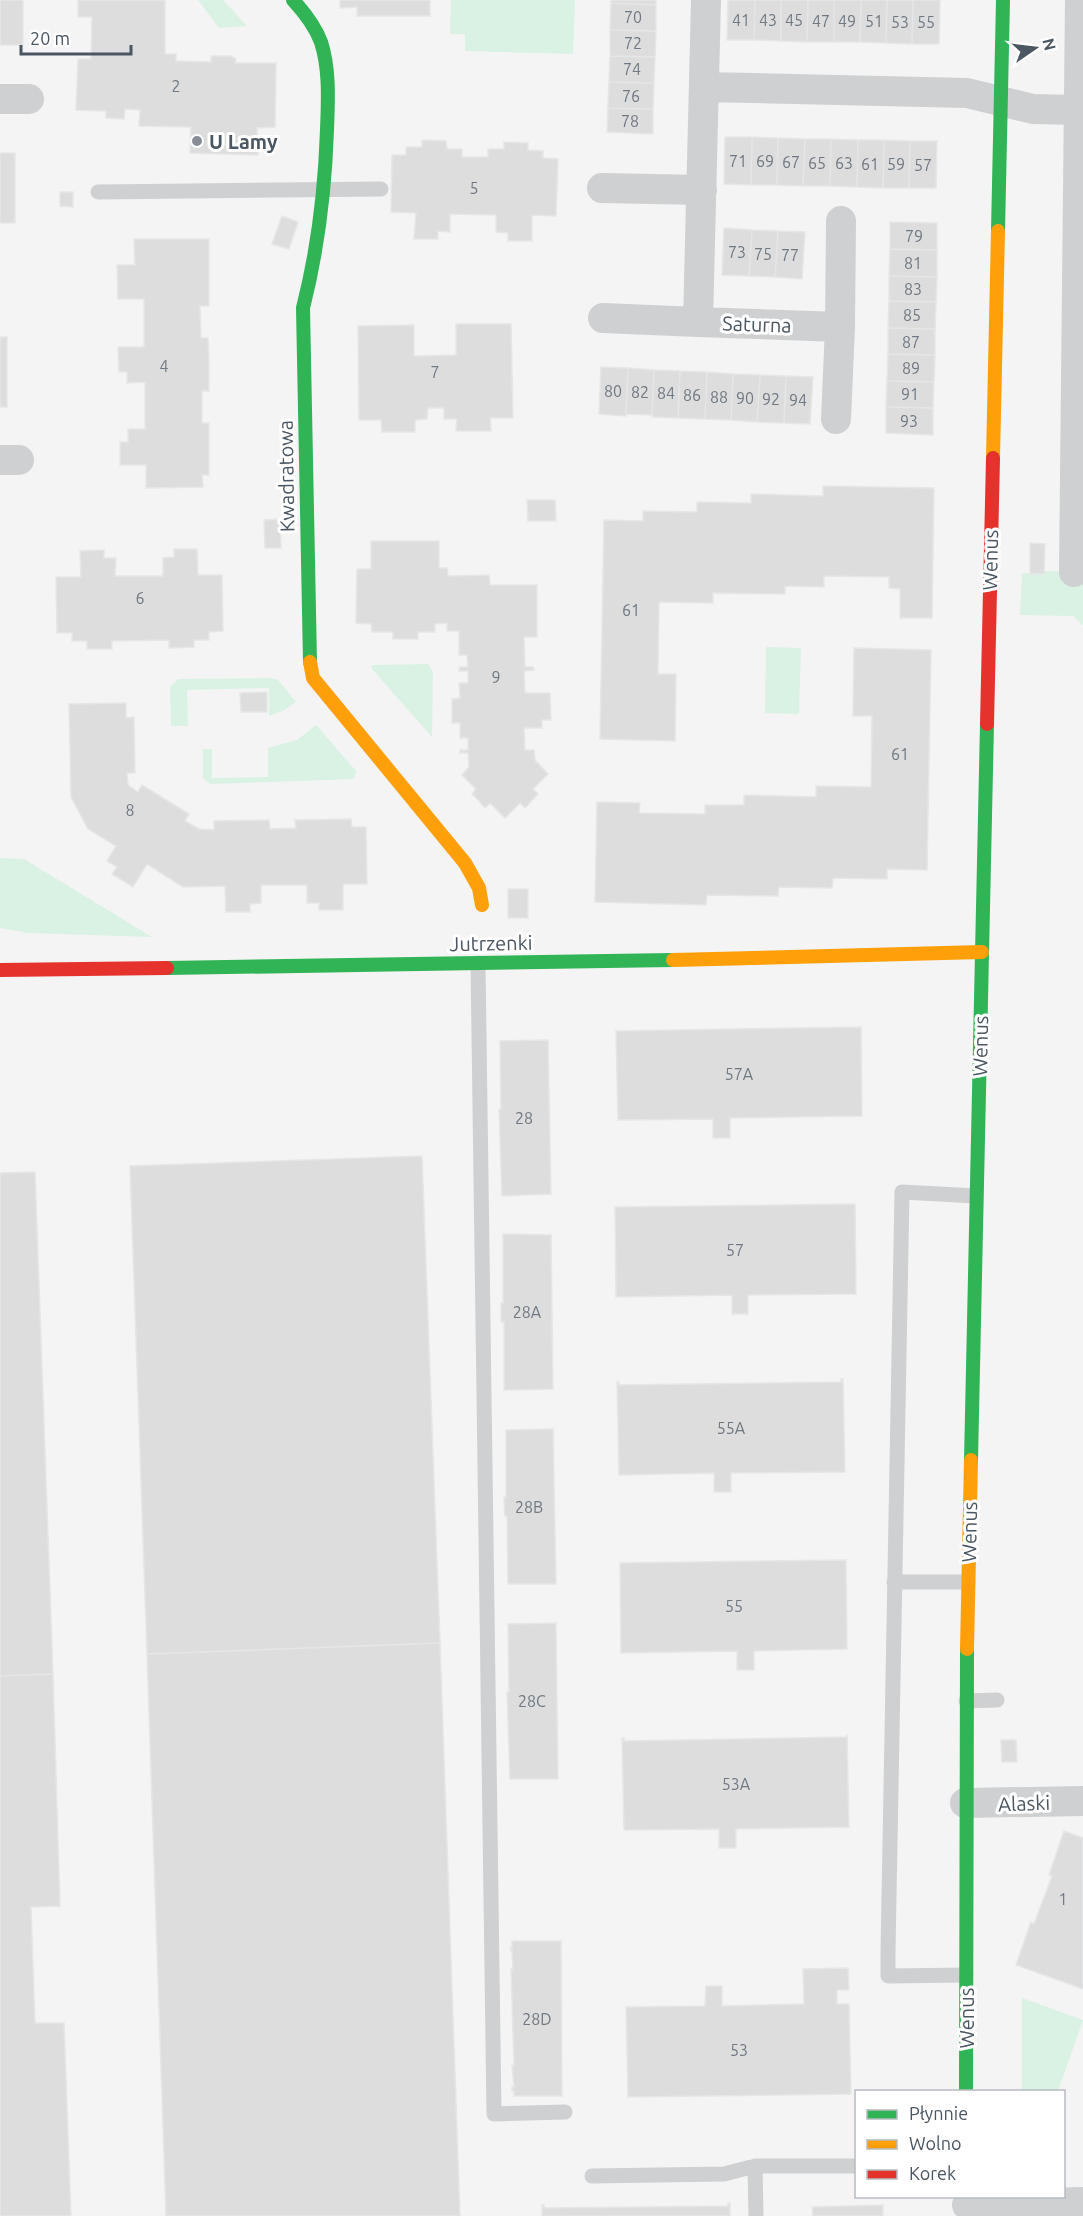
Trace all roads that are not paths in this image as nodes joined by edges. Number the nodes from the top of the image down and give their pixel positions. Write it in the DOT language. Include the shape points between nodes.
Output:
graph roads {
  1 [pos="293,0"];
  2 [pos="705,0"];
  3 [pos="1003,0"];
  4 [pos="1080,0"];
  5 [pos="705,87"];
  6 [pos="1001,101"];
  7 [pos="1078,110"];
  8 [pos="602,188"];
  9 [pos="381,189"];
  10 [pos="325,190"];
  11 [pos="702,190"];
  12 [pos="98,192"];
  13 [pos="841,221"];
  14 [pos="603,318"];
  15 [pos="698,322"];
  16 [pos="840,327"];
  17 [pos="836,419"];
  18 [pos="1074,572"];
  19 [pos="482,905"];
  20 [pos="982,952"];
  21 [pos="478,963"];
  22 [pos="0,970"];
  23 [pos="976,1196"];
  24 [pos="894,1582"];
  25 [pos="968,1582"];
  26 [pos="997,1700"];
  27 [pos="966,1701"];
  28 [pos="1083,1801"];
  29 [pos="965,1803"];
  30 [pos="966,1975"];
  31 [pos="966,2090"];
  32 [pos="565,2112"];
  33 [pos="755,2166"];
  34 [pos="855,2166"];
  35 [pos="592,2176"];
  36 [pos="1083,2202"];
  37 [pos="967,2206"];
  38 [pos="756,2216"];
  1 -- 10 [label="street, Kwadratowa" via="309,19 324,56 328,94"];
  2 -- 5 [label="street, Saturna"];
  3 -- 6 [label="street, Wenus"];
  4 -- 7 [label="street"];
  5 -- 6 [label="street" via="967,93"];
  5 -- 11 [label="street, Saturna"];
  6 -- 7 [label="street" via="1033,109"];
  6 -- 20 [label="street, Wenus"];
  7 -- 18 [label="street"];
  8 -- 11 [label="street"];
  9 -- 10 [label="lane"];
  10 -- 12 [label="lane"];
  10 -- 19 [label="street, Kwadratowa" via="315,261 303,308 309,659 313,678 465,863 479,888"];
  11 -- 15 [label="street, Saturna"];
  13 -- 16 [label="street"];
  14 -- 15 [label="street"];
  15 -- 16 [label="street, Saturna"];
  16 -- 17 [label="street"];
  20 -- 21 [label="street, Jutrzenki"];
  20 -- 23 [label="street, Wenus"];
  21 -- 22 [label="street, Jutrzenki"];
  21 -- 32 [label="lane" via="494,2114"];
  23 -- 24 [label="lane" via="902,1192"];
  23 -- 25 [label="street, Wenus"];
  24 -- 25 [label="lane"];
  24 -- 30 [label="lane" via="888,1976"];
  25 -- 27 [label="street, Wenus"];
  26 -- 27 [label="lane"];
  27 -- 29 [label="street, Wenus"];
  28 -- 29 [label="street, Alaski"];
  29 -- 30 [label="street, Wenus"];
  30 -- 31 [label="street, Wenus"];
  33 -- 34 [label="lane"];
  33 -- 35 [label="lane" via="724,2174"];
  33 -- 38 [label="lane"];
  36 -- 37 [label="street"];
}
